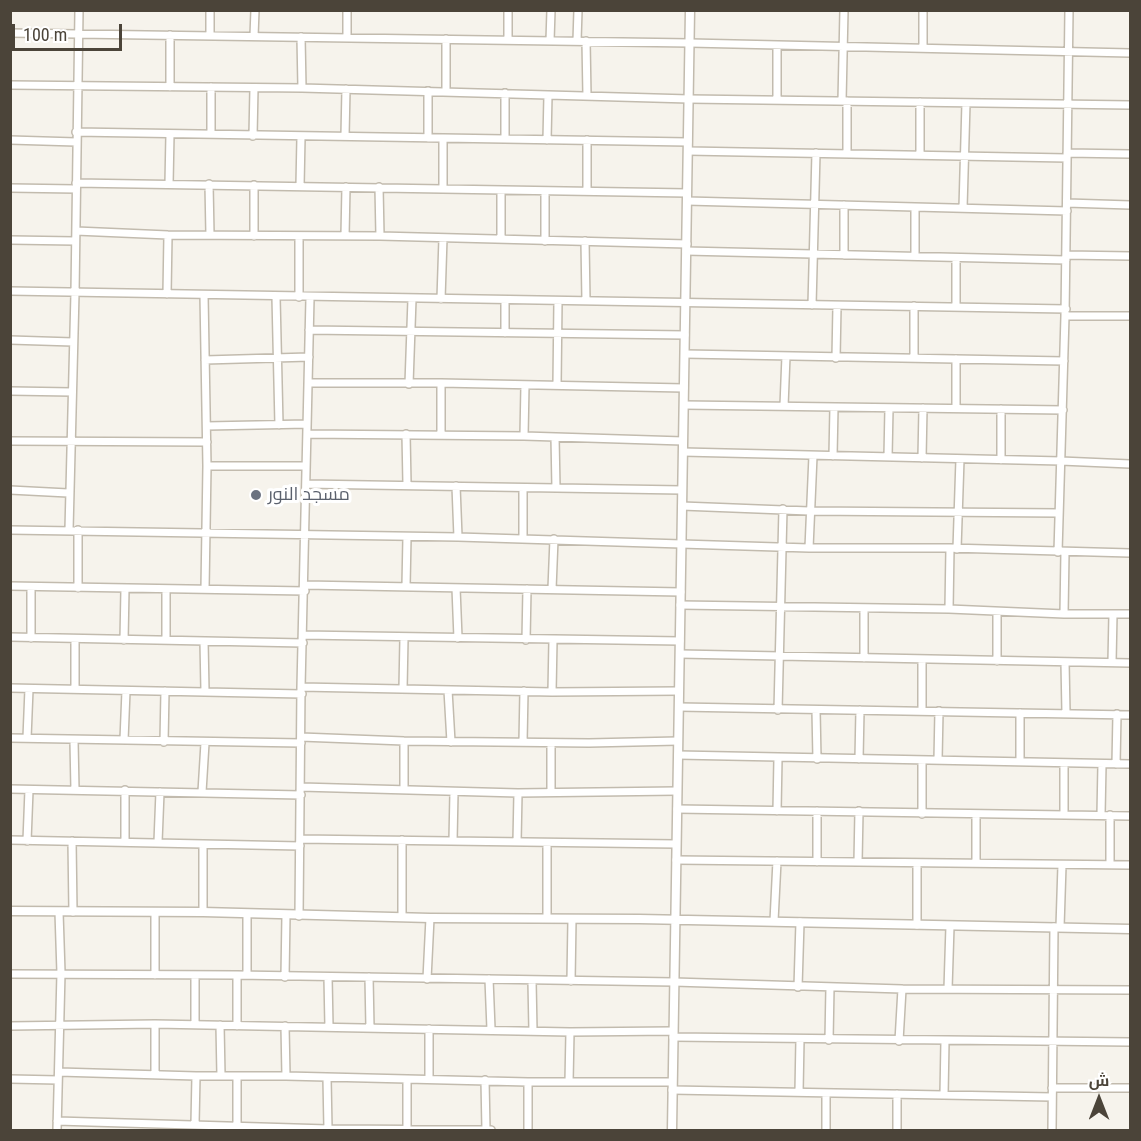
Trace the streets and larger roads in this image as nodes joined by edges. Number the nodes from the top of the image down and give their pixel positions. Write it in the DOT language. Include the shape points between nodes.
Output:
graph roads {
  1 [pos="79,10"];
  2 [pos="210,10"];
  3 [pos="255,10"];
  4 [pos="347,10"];
  5 [pos="508,10"];
  6 [pos="551,10"];
  7 [pos="578,10"];
  8 [pos="690,10"];
  9 [pos="844,10"];
  10 [pos="923,10"];
  11 [pos="1069,10"];
  12 [pos="10,33"];
  13 [pos="78,34"];
  14 [pos="170,35"];
  15 [pos="210,36"];
  16 [pos="254,36"];
  17 [pos="301,37"];
  18 [pos="347,38"];
  19 [pos="446,39"];
  20 [pos="508,40"];
  21 [pos="550,41"];
  22 [pos="577,41"];
  23 [pos="586,41"];
  24 [pos="690,43"];
  25 [pos="777,45"];
  26 [pos="843,46"];
  27 [pos="923,48"];
  28 [pos="1069,52"];
  29 [pos="1131,53"];
  30 [pos="10,85"];
  31 [pos="77,86"];
  32 [pos="170,87"];
  33 [pos="211,87"];
  34 [pos="254,88"];
  35 [pos="302,88"];
  36 [pos="346,89"];
  37 [pos="428,91"];
  38 [pos="446,91"];
  39 [pos="505,93"];
  40 [pos="548,95"];
  41 [pos="587,96"];
  42 [pos="689,99"];
  43 [pos="777,100"];
  44 [pos="845,101"];
  45 [pos="920,102"];
  46 [pos="966,103"];
  47 [pos="1068,104"];
  48 [pos="1131,105"];
  49 [pos="76,132"];
  50 [pos="170,134"];
  51 [pos="211,134"];
  52 [pos="253,136"];
  53 [pos="345,136"];
  54 [pos="301,137"];
  55 [pos="428,138"];
  56 [pos="443,138"];
  57 [pos="505,139"];
  58 [pos="10,140"];
  59 [pos="547,140"];
  60 [pos="587,140"];
  61 [pos="76,142"];
  62 [pos="688,146"];
  63 [pos="816,153"];
  64 [pos="847,154"];
  65 [pos="1131,154"];
  66 [pos="920,155"];
  67 [pos="964,156"];
  68 [pos="1067,156"];
  69 [pos="169,184"];
  70 [pos="209,184"];
  71 [pos="254,185"];
  72 [pos="76,186"];
  73 [pos="300,186"];
  74 [pos="346,187"];
  75 [pos="379,187"];
  76 [pos="10,188"];
  77 [pos="443,189"];
  78 [pos="501,189"];
  79 [pos="544,191"];
  80 [pos="587,191"];
  81 [pos="687,197"];
  82 [pos="816,204"];
  83 [pos="844,205"];
  84 [pos="1131,205"];
  85 [pos="915,207"];
  86 [pos="1067,207"];
  87 [pos="963,208"];
  88 [pos="76,231"];
  89 [pos="168,235"];
  90 [pos="210,235"];
  91 [pos="254,236"];
  92 [pos="345,236"];
  93 [pos="380,236"];
  94 [pos="299,237"];
  95 [pos="443,238"];
  96 [pos="501,239"];
  97 [pos="10,240"];
  98 [pos="75,241"];
  99 [pos="545,241"];
  100 [pos="585,241"];
  101 [pos="686,247"];
  102 [pos="814,254"];
  103 [pos="844,255"];
  104 [pos="915,256"];
  105 [pos="1131,256"];
  106 [pos="1066,257"];
  107 [pos="956,258"];
  108 [pos="10,291"];
  109 [pos="75,293"];
  110 [pos="167,294"];
  111 [pos="204,295"];
  112 [pos="276,297"];
  113 [pos="299,297"];
  114 [pos="310,298"];
  115 [pos="412,299"];
  116 [pos="441,299"];
  117 [pos="505,300"];
  118 [pos="558,301"];
  119 [pos="586,301"];
  120 [pos="686,303"];
  121 [pos="812,305"];
  122 [pos="837,306"];
  123 [pos="914,306"];
  124 [pos="956,307"];
  125 [pos="1066,312"];
  126 [pos="1131,316"];
  127 [pos="309,330"];
  128 [pos="410,332"];
  129 [pos="505,333"];
  130 [pos="558,333"];
  131 [pos="685,335"];
  132 [pos="10,340"];
  133 [pos="73,342"];
  134 [pos="685,354"];
  135 [pos="786,356"];
  136 [pos="309,357"];
  137 [pos="278,358"];
  138 [pos="837,358"];
  139 [pos="914,358"];
  140 [pos="956,359"];
  141 [pos="206,360"];
  142 [pos="1064,361"];
  143 [pos="308,383"];
  144 [pos="441,383"];
  145 [pos="409,384"];
  146 [pos="525,385"];
  147 [pos="557,385"];
  148 [pos="684,388"];
  149 [pos="10,391"];
  150 [pos="72,392"];
  151 [pos="684,405"];
  152 [pos="784,406"];
  153 [pos="834,407"];
  154 [pos="889,408"];
  155 [pos="923,408"];
  156 [pos="956,408"];
  157 [pos="1001,409"];
  158 [pos="1063,410"];
  159 [pos="307,424"];
  160 [pos="279,425"];
  161 [pos="207,426"];
  162 [pos="307,434"];
  163 [pos="406,434"];
  164 [pos="441,435"];
  165 [pos="524,436"];
  166 [pos="555,437"];
  167 [pos="10,441"];
  168 [pos="70,441"];
  169 [pos="683,441"];
  170 [pos="207,442"];
  171 [pos="683,453"];
  172 [pos="813,456"];
  173 [pos="833,456"];
  174 [pos="888,457"];
  175 [pos="922,458"];
  176 [pos="960,459"];
  177 [pos="1001,460"];
  178 [pos="1061,461"];
  179 [pos="1131,464"];
  180 [pos="207,466"];
  181 [pos="306,466"];
  182 [pos="306,484"];
  183 [pos="407,484"];
  184 [pos="456,486"];
  185 [pos="523,488"];
  186 [pos="556,488"];
  187 [pos="10,490"];
  188 [pos="682,490"];
  189 [pos="68,493"];
  190 [pos="682,506"];
  191 [pos="783,509"];
  192 [pos="809,511"];
  193 [pos="957,512"];
  194 [pos="1059,513"];
  195 [pos="10,530"];
  196 [pos="69,530"];
  197 [pos="78,530"];
  198 [pos="207,533"];
  199 [pos="305,536"];
  200 [pos="407,537"];
  201 [pos="458,537"];
  202 [pos="523,539"];
  203 [pos="554,539"];
  204 [pos="681,544"];
  205 [pos="781,547"];
  206 [pos="809,548"];
  207 [pos="954,549"];
  208 [pos="1062,552"];
  209 [pos="1131,553"];
  210 [pos="10,586"];
  211 [pos="406,586"];
  212 [pos="31,587"];
  213 [pos="78,588"];
  214 [pos="305,588"];
  215 [pos="456,588"];
  216 [pos="125,589"];
  217 [pos="166,589"];
  218 [pos="205,589"];
  219 [pos="527,589"];
  220 [pos="552,589"];
  221 [pos="681,592"];
  222 [pos="680,604"];
  223 [pos="780,608"];
  224 [pos="864,608"];
  225 [pos="949,609"];
  226 [pos="997,612"];
  227 [pos="1064,614"];
  228 [pos="1113,614"];
  229 [pos="1131,614"];
  230 [pos="10,637"];
  231 [pos="31,638"];
  232 [pos="404,638"];
  233 [pos="458,638"];
  234 [pos="124,639"];
  235 [pos="303,639"];
  236 [pos="75,640"];
  237 [pos="166,640"];
  238 [pos="526,640"];
  239 [pos="553,640"];
  240 [pos="204,641"];
  241 [pos="680,641"];
  242 [pos="680,654"];
  243 [pos="778,657"];
  244 [pos="864,658"];
  245 [pos="922,659"];
  246 [pos="997,661"];
  247 [pos="1065,662"];
  248 [pos="1112,662"];
  249 [pos="1131,663"];
  250 [pos="10,688"];
  251 [pos="29,689"];
  252 [pos="75,689"];
  253 [pos="403,689"];
  254 [pos="205,690"];
  255 [pos="448,690"];
  256 [pos="126,691"];
  257 [pos="165,691"];
  258 [pos="301,691"];
  259 [pos="524,691"];
  260 [pos="679,691"];
  261 [pos="552,692"];
  262 [pos="679,707"];
  263 [pos="778,710"];
  264 [pos="816,710"];
  265 [pos="860,710"];
  266 [pos="922,711"];
  267 [pos="939,711"];
  268 [pos="1020,713"];
  269 [pos="1066,713"];
  270 [pos="1117,714"];
  271 [pos="1131,715"];
  272 [pos="10,738"];
  273 [pos="27,738"];
  274 [pos="124,740"];
  275 [pos="301,740"];
  276 [pos="74,741"];
  277 [pos="404,741"];
  278 [pos="678,741"];
  279 [pos="164,742"];
  280 [pos="205,742"];
  281 [pos="451,742"];
  282 [pos="523,742"];
  283 [pos="551,743"];
  284 [pos="678,755"];
  285 [pos="778,758"];
  286 [pos="817,759"];
  287 [pos="859,759"];
  288 [pos="922,760"];
  289 [pos="938,760"];
  290 [pos="1020,762"];
  291 [pos="1064,764"];
  292 [pos="1102,764"];
  293 [pos="1116,764"];
  294 [pos="1131,764"];
  295 [pos="10,789"];
  296 [pos="29,789"];
  297 [pos="75,789"];
  298 [pos="125,790"];
  299 [pos="404,790"];
  300 [pos="301,791"];
  301 [pos="677,791"];
  302 [pos="160,792"];
  303 [pos="202,792"];
  304 [pos="454,792"];
  305 [pos="552,792"];
  306 [pos="518,793"];
  307 [pos="677,809"];
  308 [pos="777,811"];
  309 [pos="817,811"];
  310 [pos="859,811"];
  311 [pos="922,814"];
  312 [pos="1064,814"];
  313 [pos="976,815"];
  314 [pos="1101,815"];
  315 [pos="1110,815"];
  316 [pos="1131,816"];
  317 [pos="10,840"];
  318 [pos="402,840"];
  319 [pos="453,840"];
  320 [pos="27,841"];
  321 [pos="72,841"];
  322 [pos="125,842"];
  323 [pos="158,842"];
  324 [pos="300,842"];
  325 [pos="517,842"];
  326 [pos="547,843"];
  327 [pos="203,844"];
  328 [pos="676,844"];
  329 [pos="676,860"];
  330 [pos="777,861"];
  331 [pos="817,862"];
  332 [pos="858,862"];
  333 [pos="917,863"];
  334 [pos="976,863"];
  335 [pos="1062,865"];
  336 [pos="1110,865"];
  337 [pos="1131,865"];
  338 [pos="10,911"];
  339 [pos="59,912"];
  340 [pos="73,912"];
  341 [pos="155,912"];
  342 [pos="203,912"];
  343 [pos="247,914"];
  344 [pos="286,915"];
  345 [pos="299,916"];
  346 [pos="402,917"];
  347 [pos="429,918"];
  348 [pos="547,918"];
  349 [pos="572,919"];
  350 [pos="675,919"];
  351 [pos="774,921"];
  352 [pos="800,922"];
  353 [pos="917,925"];
  354 [pos="950,926"];
  355 [pos="1057,927"];
  356 [pos="1131,929"];
  357 [pos="61,973"];
  358 [pos="10,974"];
  359 [pos="156,975"];
  360 [pos="195,975"];
  361 [pos="237,975"];
  362 [pos="247,975"];
  363 [pos="285,977"];
  364 [pos="328,977"];
  365 [pos="369,977"];
  366 [pos="427,979"];
  367 [pos="489,980"];
  368 [pos="532,981"];
  369 [pos="571,981"];
  370 [pos="674,982"];
  371 [pos="798,987"];
  372 [pos="830,987"];
  373 [pos="902,988"];
  374 [pos="948,988"];
  375 [pos="1053,989"];
  376 [pos="1131,990"];
  377 [pos="155,1024"];
  378 [pos="195,1024"];
  379 [pos="60,1025"];
  380 [pos="220,1025"];
  381 [pos="10,1026"];
  382 [pos="237,1026"];
  383 [pos="285,1026"];
  384 [pos="329,1027"];
  385 [pos="370,1028"];
  386 [pos="429,1029"];
  387 [pos="491,1029"];
  388 [pos="533,1031"];
  389 [pos="570,1032"];
  390 [pos="673,1034"];
  391 [pos="800,1039"];
  392 [pos="829,1040"];
  393 [pos="900,1041"];
  394 [pos="945,1041"];
  395 [pos="1053,1042"];
  396 [pos="1131,1042"];
  397 [pos="156,1075"];
  398 [pos="58,1076"];
  399 [pos="196,1076"];
  400 [pos="221,1076"];
  401 [pos="286,1076"];
  402 [pos="237,1077"];
  403 [pos="327,1078"];
  404 [pos="10,1079"];
  405 [pos="407,1079"];
  406 [pos="429,1079"];
  407 [pos="485,1080"];
  408 [pos="528,1082"];
  409 [pos="569,1082"];
  410 [pos="672,1086"];
  411 [pos="1052,1088"];
  412 [pos="1131,1088"];
  413 [pos="799,1092"];
  414 [pos="826,1093"];
  415 [pos="897,1094"];
  416 [pos="944,1095"];
  417 [pos="1052,1097"];
  418 [pos="57,1121"];
  419 [pos="195,1124"];
  420 [pos="237,1126"];
  421 [pos="154,1128"];
  422 [pos="282,1129"];
  423 [pos="328,1129"];
  424 [pos="407,1130"];
  425 [pos="424,1130"];
  426 [pos="486,1130"];
  427 [pos="57,1131"];
  428 [pos="491,1131"];
  429 [pos="528,1131"];
  430 [pos="672,1131"];
  431 [pos="826,1131"];
  432 [pos="897,1131"];
  433 [pos="1052,1131"];
  1 -- 13 [label="street"];
  2 -- 15 [label="street"];
  3 -- 16 [label="street"];
  4 -- 18 [label="street"];
  5 -- 20 [label="street"];
  6 -- 21 [label="street"];
  7 -- 22 [label="street"];
  8 -- 24 [label="street"];
  9 -- 26 [label="street"];
  10 -- 27 [label="street"];
  11 -- 28 [label="street"];
  12 -- 13 [label="street"];
  13 -- 14 [label="street"];
  13 -- 31 [label="street"];
  14 -- 15 [label="street"];
  14 -- 32 [label="street"];
  15 -- 16 [label="street"];
  16 -- 17 [label="street"];
  17 -- 18 [label="street"];
  17 -- 35 [label="street"];
  18 -- 19 [label="street"];
  19 -- 20 [label="street"];
  19 -- 38 [label="street"];
  20 -- 21 [label="street"];
  21 -- 22 [label="street"];
  22 -- 23 [label="street"];
  23 -- 24 [label="street"];
  23 -- 41 [label="street"];
  24 -- 25 [label="street"];
  24 -- 42 [label="street"];
  25 -- 26 [label="street"];
  25 -- 43 [label="street"];
  26 -- 27 [label="street"];
  26 -- 44 [label="street"];
  27 -- 28 [label="street"];
  28 -- 29 [label="street"];
  28 -- 47 [label="street"];
  30 -- 31 [label="street"];
  31 -- 32 [label="street"];
  31 -- 49 [label="street"];
  32 -- 33 [label="street"];
  33 -- 34 [label="street"];
  33 -- 51 [label="street"];
  34 -- 35 [label="street"];
  34 -- 52 [label="street"];
  35 -- 36 [label="street"];
  36 -- 37 [label="street"];
  36 -- 53 [label="street"];
  37 -- 38 [label="street"];
  37 -- 55 [label="street"];
  38 -- 39 [label="street"];
  39 -- 40 [label="street"];
  39 -- 57 [label="street"];
  40 -- 41 [label="street"];
  40 -- 59 [label="street"];
  41 -- 42 [label="street"];
  42 -- 43 [label="street"];
  42 -- 62 [label="street"];
  43 -- 44 [label="street"];
  44 -- 45 [label="street"];
  44 -- 64 [label="street"];
  45 -- 46 [label="street"];
  45 -- 66 [label="street"];
  46 -- 47 [label="street"];
  46 -- 67 [label="street"];
  47 -- 48 [label="street"];
  47 -- 68 [label="street"];
  49 -- 50 [label="street"];
  49 -- 61 [label="street"];
  50 -- 51 [label="street"];
  50 -- 69 [label="street"];
  51 -- 52 [label="street"];
  52 -- 54 [label="street"];
  53 -- 54 [label="street"];
  53 -- 55 [label="street"];
  54 -- 73 [label="street"];
  55 -- 56 [label="street"];
  56 -- 57 [label="street"];
  56 -- 77 [label="street"];
  57 -- 59 [label="street"];
  58 -- 61 [label="street"];
  59 -- 60 [label="street"];
  60 -- 62 [label="street"];
  60 -- 80 [label="street"];
  61 -- 72 [label="street"];
  62 -- 63 [label="street"];
  62 -- 81 [label="street"];
  63 -- 64 [label="street"];
  63 -- 82 [label="street"];
  64 -- 66 [label="street"];
  65 -- 68 [label="street"];
  66 -- 67 [label="street"];
  67 -- 68 [label="street"];
  67 -- 87 [label="street"];
  68 -- 86 [label="street"];
  69 -- 70 [label="street"];
  69 -- 72 [label="street"];
  70 -- 71 [label="street"];
  70 -- 90 [label="street"];
  71 -- 73 [label="street"];
  71 -- 91 [label="street"];
  72 -- 76 [label="street"];
  72 -- 88 [label="street"];
  73 -- 74 [label="street"];
  74 -- 75 [label="street"];
  74 -- 92 [label="street"];
  75 -- 77 [label="street"];
  75 -- 93 [label="street"];
  77 -- 78 [label="street"];
  78 -- 79 [label="street"];
  78 -- 96 [label="street"];
  79 -- 80 [label="street"];
  79 -- 99 [label="street"];
  80 -- 81 [label="street"];
  81 -- 82 [label="street"];
  81 -- 101 [label="street"];
  82 -- 83 [label="street"];
  82 -- 102 [label="street"];
  83 -- 85 [label="street"];
  83 -- 103 [label="street"];
  84 -- 86 [label="street"];
  85 -- 87 [label="street"];
  85 -- 104 [label="street"];
  86 -- 87 [label="street"];
  86 -- 106 [label="street"];
  88 -- 89 [label="street"];
  88 -- 98 [label="street"];
  89 -- 90 [label="street"];
  89 -- 110 [label="street"];
  90 -- 91 [label="street"];
  91 -- 94 [label="street"];
  92 -- 93 [label="street"];
  92 -- 94 [label="street"];
  93 -- 95 [label="street"];
  94 -- 113 [label="street"];
  95 -- 96 [label="street"];
  95 -- 116 [label="street"];
  96 -- 99 [label="street"];
  97 -- 98 [label="street"];
  98 -- 109 [label="street"];
  99 -- 100 [label="street"];
  100 -- 101 [label="street"];
  100 -- 119 [label="street"];
  101 -- 102 [label="street"];
  101 -- 120 [label="street"];
  102 -- 103 [label="street"];
  102 -- 121 [label="street"];
  103 -- 104 [label="street"];
  104 -- 107 [label="street"];
  105 -- 106 [label="street"];
  106 -- 107 [label="street"];
  106 -- 125 [label="street"];
  107 -- 124 [label="street"];
  108 -- 109 [label="street"];
  109 -- 110 [label="street"];
  109 -- 133 [label="street"];
  110 -- 111 [label="street"];
  111 -- 112 [label="street"];
  111 -- 141 [label="street"];
  112 -- 113 [label="street"];
  112 -- 137 [label="street"];
  113 -- 114 [label="street"];
  114 -- 115 [label="street"];
  114 -- 127 [label="street"];
  115 -- 116 [label="street"];
  115 -- 128 [label="street"];
  116 -- 117 [label="street"];
  117 -- 118 [label="street"];
  117 -- 129 [label="street"];
  118 -- 119 [label="street"];
  118 -- 130 [label="street"];
  119 -- 120 [label="street"];
  120 -- 121 [label="street"];
  120 -- 131 [label="street"];
  121 -- 122 [label="street"];
  122 -- 123 [label="street"];
  122 -- 138 [label="street"];
  123 -- 124 [label="street"];
  123 -- 139 [label="street"];
  124 -- 125 [label="street"];
  125 -- 126 [label="street"];
  125 -- 142 [label="street"];
  127 -- 128 [label="street"];
  127 -- 136 [label="street"];
  128 -- 129 [label="street"];
  128 -- 145 [label="street"];
  129 -- 130 [label="street"];
  130 -- 131 [label="street"];
  130 -- 147 [label="street"];
  131 -- 134 [label="street"];
  132 -- 133 [label="street"];
  133 -- 150 [label="street"];
  134 -- 135 [label="street"];
  134 -- 148 [label="street"];
  135 -- 138 [label="street"];
  135 -- 152 [label="street"];
  136 -- 137 [label="street"];
  136 -- 143 [label="street"];
  137 -- 141 [label="street"];
  137 -- 160 [label="street"];
  138 -- 139 [label="street"];
  139 -- 140 [label="street"];
  140 -- 142 [label="street"];
  140 -- 156 [label="street"];
  141 -- 161 [label="street"];
  142 -- 158 [label="street"];
  143 -- 145 [label="street"];
  143 -- 159 [label="street"];
  144 -- 145 [label="street"];
  144 -- 146 [label="street"];
  144 -- 164 [label="street"];
  146 -- 147 [label="street"];
  146 -- 165 [label="street"];
  147 -- 148 [label="street"];
  148 -- 151 [label="street"];
  149 -- 150 [label="street"];
  150 -- 168 [label="street"];
  151 -- 152 [label="street"];
  151 -- 169 [label="street"];
  152 -- 153 [label="street"];
  153 -- 154 [label="street"];
  153 -- 173 [label="street"];
  154 -- 155 [label="street"];
  154 -- 174 [label="street"];
  155 -- 156 [label="street"];
  155 -- 175 [label="street"];
  156 -- 157 [label="street"];
  157 -- 158 [label="street"];
  157 -- 177 [label="street"];
  158 -- 178 [label="street"];
  159 -- 160 [label="street"];
  159 -- 162 [label="street"];
  160 -- 161 [label="street"];
  161 -- 170 [label="street"];
  162 -- 163 [label="street"];
  162 -- 181 [label="street"];
  163 -- 164 [label="street"];
  163 -- 183 [label="street"];
  164 -- 165 [label="street"];
  165 -- 166 [label="street"];
  166 -- 169 [label="street"];
  166 -- 186 [label="street"];
  167 -- 168 [label="street"];
  168 -- 170 [label="street"];
  168 -- 189 [label="street"];
  169 -- 171 [label="street"];
  170 -- 180 [label="street"];
  171 -- 172 [label="street"];
  171 -- 188 [label="street"];
  172 -- 173 [label="street"];
  172 -- 192 [label="street"];
  173 -- 174 [label="street"];
  174 -- 175 [label="street"];
  175 -- 176 [label="street"];
  176 -- 177 [label="street"];
  176 -- 193 [label="street"];
  177 -- 178 [label="street"];
  178 -- 179 [label="street"];
  178 -- 194 [label="street"];
  180 -- 181 [label="street"];
  180 -- 198 [label="street"];
  181 -- 182 [label="street"];
  182 -- 183 [label="street"];
  182 -- 199 [label="street"];
  183 -- 184 [label="street"];
  184 -- 185 [label="street"];
  184 -- 201 [label="street"];
  185 -- 186 [label="street"];
  185 -- 202 [label="street"];
  186 -- 188 [label="street"];
  187 -- 189 [label="street"];
  188 -- 190 [label="street"];
  189 -- 196 [label="street"];
  190 -- 191 [label="street"];
  190 -- 204 [label="street"];
  191 -- 192 [label="street"];
  191 -- 205 [label="street"];
  192 -- 193 [label="street"];
  192 -- 206 [label="street"];
  193 -- 194 [label="street"];
  193 -- 207 [label="street"];
  194 -- 208 [label="street"];
  195 -- 196 [label="street"];
  196 -- 197 [label="street"];
  197 -- 198 [label="street"];
  197 -- 213 [label="street"];
  198 -- 199 [label="street"];
  198 -- 218 [label="street"];
  199 -- 200 [label="street"];
  199 -- 214 [label="street"];
  200 -- 201 [label="street"];
  200 -- 211 [label="street"];
  201 -- 202 [label="street"];
  202 -- 203 [label="street"];
  203 -- 204 [label="street"];
  203 -- 220 [label="street"];
  204 -- 205 [label="street"];
  204 -- 221 [label="street"];
  205 -- 206 [label="street"];
  205 -- 223 [label="street"];
  206 -- 207 [label="street"];
  207 -- 208 [label="street"];
  207 -- 225 [label="street"];
  208 -- 209 [label="street"];
  208 -- 227 [label="street"];
  210 -- 212 [label="street"];
  211 -- 214 [label="street"];
  211 -- 215 [label="street"];
  212 -- 213 [label="street"];
  212 -- 231 [label="street"];
  213 -- 216 [label="street"];
  214 -- 218 [label="street"];
  214 -- 235 [label="street"];
  215 -- 219 [label="street"];
  215 -- 233 [label="street"];
  216 -- 217 [label="street"];
  216 -- 234 [label="street"];
  217 -- 218 [label="street"];
  217 -- 237 [label="street"];
  219 -- 220 [label="street"];
  219 -- 238 [label="street"];
  220 -- 221 [label="street"];
  221 -- 222 [label="street"];
  222 -- 223 [label="street"];
  222 -- 241 [label="street"];
  223 -- 224 [label="street"];
  223 -- 243 [label="street"];
  224 -- 225 [label="street"];
  224 -- 244 [label="street"];
  225 -- 226 [label="street"];
  226 -- 227 [label="street"];
  226 -- 246 [label="street"];
  227 -- 228 [label="street"];
  228 -- 229 [label="street"];
  228 -- 248 [label="street"];
  230 -- 231 [label="street"];
  231 -- 236 [label="street"];
  232 -- 233 [label="street"];
  232 -- 235 [label="street"];
  232 -- 253 [label="street"];
  233 -- 238 [label="street"];
  234 -- 236 [label="street"];
  234 -- 237 [label="street"];
  235 -- 240 [label="street"];
  235 -- 258 [label="street"];
  236 -- 252 [label="street"];
  237 -- 240 [label="street"];
  238 -- 239 [label="street"];
  239 -- 241 [label="street"];
  239 -- 261 [label="street"];
  240 -- 254 [label="street"];
  241 -- 242 [label="street"];
  242 -- 243 [label="street"];
  242 -- 260 [label="street"];
  243 -- 244 [label="street"];
  243 -- 263 [label="street"];
  244 -- 245 [label="street"];
  245 -- 246 [label="street"];
  245 -- 266 [label="street"];
  246 -- 247 [label="street"];
  247 -- 248 [label="street"];
  247 -- 269 [label="street"];
  248 -- 249 [label="street"];
  250 -- 251 [label="street"];
  251 -- 252 [label="street"];
  251 -- 273 [label="street"];
  252 -- 256 [label="street"];
  253 -- 255 [label="street"];
  253 -- 258 [label="street"];
  254 -- 257 [label="street"];
  254 -- 258 [label="street"];
  255 -- 259 [label="street"];
  255 -- 281 [label="street"];
  256 -- 257 [label="street"];
  256 -- 274 [label="street"];
  257 -- 279 [label="street"];
  258 -- 275 [label="street"];
  259 -- 261 [label="street"];
  259 -- 282 [label="street"];
  260 -- 261 [label="street"];
  260 -- 262 [label="street"];
  262 -- 263 [label="street"];
  262 -- 278 [label="street"];
  263 -- 264 [label="street"];
  264 -- 265 [label="street"];
  264 -- 286 [label="street"];
  265 -- 266 [label="street"];
  265 -- 287 [label="street"];
  266 -- 267 [label="street"];
  267 -- 268 [label="street"];
  267 -- 289 [label="street"];
  268 -- 269 [label="street"];
  268 -- 290 [label="street"];
  269 -- 270 [label="street"];
  270 -- 271 [label="street"];
  270 -- 293 [label="street"];
  272 -- 273 [label="street"];
  273 -- 276 [label="street"];
  274 -- 276 [label="street"];
  274 -- 279 [label="street"];
  275 -- 277 [label="street"];
  275 -- 280 [label="street"];
  275 -- 300 [label="street"];
  276 -- 297 [label="street"];
  277 -- 281 [label="street"];
  277 -- 299 [label="street"];
  278 -- 283 [label="street"];
  278 -- 284 [label="street"];
  279 -- 280 [label="street"];
  280 -- 303 [label="street"];
  281 -- 282 [label="street"];
  282 -- 283 [label="street"];
  283 -- 305 [label="street"];
  284 -- 285 [label="street"];
  284 -- 301 [label="street"];
  285 -- 286 [label="street"];
  285 -- 308 [label="street"];
  286 -- 287 [label="street"];
  287 -- 288 [label="street"];
  288 -- 289 [label="street"];
  288 -- 311 [label="street"];
  289 -- 290 [label="street"];
  290 -- 291 [label="street"];
  291 -- 292 [label="street"];
  291 -- 312 [label="street"];
  292 -- 293 [label="street"];
  292 -- 314 [label="street"];
  293 -- 294 [label="street"];
  295 -- 296 [label="street"];
  296 -- 297 [label="street"];
  296 -- 320 [label="street"];
  297 -- 298 [label="street"];
  298 -- 302 [label="street"];
  298 -- 322 [label="street"];
  299 -- 300 [label="street"];
  299 -- 304 [label="street"];
  300 -- 303 [label="street"];
  300 -- 324 [label="street"];
  301 -- 305 [label="street"];
  301 -- 307 [label="street"];
  302 -- 303 [label="street"];
  302 -- 323 [label="street"];
  304 -- 306 [label="street"];
  304 -- 319 [label="street"];
  305 -- 306 [label="street"];
  306 -- 325 [label="street"];
  307 -- 308 [label="street"];
  307 -- 328 [label="street"];
  308 -- 309 [label="street"];
  309 -- 310 [label="street"];
  309 -- 331 [label="street"];
  310 -- 311 [label="street"];
  310 -- 332 [label="street"];
  311 -- 313 [label="street"];
  312 -- 313 [label="street"];
  312 -- 314 [label="street"];
  313 -- 334 [label="street"];
  314 -- 315 [label="street"];
  315 -- 316 [label="street"];
  315 -- 336 [label="street"];
  317 -- 320 [label="street"];
  318 -- 319 [label="street"];
  318 -- 324 [label="street"];
  318 -- 346 [label="street"];
  319 -- 325 [label="street"];
  320 -- 321 [label="street"];
  321 -- 322 [label="street"];
  321 -- 340 [label="street"];
  322 -- 323 [label="street"];
  323 -- 327 [label="street"];
  324 -- 327 [label="street"];
  324 -- 345 [label="street"];
  325 -- 326 [label="street"];
  326 -- 328 [label="street"];
  326 -- 348 [label="street"];
  327 -- 342 [label="street"];
  328 -- 329 [label="street"];
  329 -- 330 [label="street"];
  329 -- 350 [label="street"];
  330 -- 331 [label="street"];
  330 -- 351 [label="street"];
  331 -- 332 [label="street"];
  332 -- 333 [label="street"];
  333 -- 334 [label="street"];
  333 -- 353 [label="street"];
  334 -- 335 [label="street"];
  335 -- 336 [label="street"];
  335 -- 355 [label="street"];
  336 -- 337 [label="street"];
  338 -- 339 [label="street"];
  339 -- 340 [label="street"];
  339 -- 357 [label="street"];
  340 -- 341 [label="street"];
  341 -- 342 [label="street"];
  341 -- 359 [label="street"];
  342 -- 343 [label="street"];
  343 -- 344 [label="street"];
  343 -- 362 [label="street"];
  344 -- 345 [label="street"];
  344 -- 363 [label="street"];
  345 -- 346 [label="street"];
  346 -- 347 [label="street"];
  347 -- 348 [label="street"];
  347 -- 366 [label="street"];
  348 -- 349 [label="street"];
  349 -- 350 [label="street"];
  349 -- 369 [label="street"];
  350 -- 351 [label="street"];
  350 -- 370 [label="street"];
  351 -- 352 [label="street"];
  352 -- 353 [label="street"];
  352 -- 371 [label="street"];
  353 -- 354 [label="street"];
  354 -- 355 [label="street"];
  354 -- 374 [label="street"];
  355 -- 356 [label="street"];
  355 -- 375 [label="street"];
  357 -- 358 [label="street"];
  357 -- 359 [label="street"];
  357 -- 379 [label="street"];
  359 -- 360 [label="street"];
  360 -- 361 [label="street"];
  360 -- 378 [label="street"];
  361 -- 362 [label="street"];
  361 -- 382 [label="street"];
  362 -- 363 [label="street"];
  363 -- 364 [label="street"];
  364 -- 365 [label="street"];
  364 -- 384 [label="street"];
  365 -- 366 [label="street"];
  365 -- 385 [label="street"];
  366 -- 367 [label="street"];
  367 -- 368 [label="street"];
  367 -- 387 [label="street"];
  368 -- 369 [label="street"];
  368 -- 388 [label="street"];
  369 -- 370 [label="street"];
  370 -- 371 [label="street"];
  370 -- 390 [label="street"];
  371 -- 372 [label="street"];
  372 -- 373 [label="street"];
  372 -- 392 [label="street"];
  373 -- 374 [label="street"];
  373 -- 393 [label="street"];
  374 -- 375 [label="street"];
  375 -- 376 [label="street"];
  375 -- 395 [label="street"];
  377 -- 378 [label="street"];
  377 -- 379 [label="street"];
  377 -- 397 [label="street"];
  378 -- 380 [label="street"];
  379 -- 381 [label="street"];
  379 -- 398 [label="street"];
  380 -- 382 [label="street"];
  380 -- 400 [label="street"];
  382 -- 383 [label="street"];
  383 -- 384 [label="street"];
  383 -- 401 [label="street"];
  384 -- 385 [label="street"];
  385 -- 386 [label="street"];
  386 -- 387 [label="street"];
  386 -- 406 [label="street"];
  387 -- 388 [label="street"];
  388 -- 389 [label="street"];
  389 -- 390 [label="street"];
  389 -- 409 [label="street"];
  390 -- 391 [label="street"];
  390 -- 410 [label="street"];
  391 -- 392 [label="street"];
  391 -- 413 [label="street"];
  392 -- 393 [label="street"];
  393 -- 394 [label="street"];
  394 -- 395 [label="street"];
  394 -- 416 [label="street"];
  395 -- 396 [label="street"];
  395 -- 411 [label="street"];
  397 -- 398 [label="street"];
  397 -- 399 [label="street"];
  398 -- 404 [label="street"];
  398 -- 418 [label="street"];
  399 -- 400 [label="street"];
  399 -- 419 [label="street"];
  400 -- 402 [label="street"];
  401 -- 402 [label="street"];
  401 -- 403 [label="street"];
  402 -- 420 [label="street"];
  403 -- 405 [label="street"];
  403 -- 423 [label="street"];
  405 -- 406 [label="street"];
  405 -- 424 [label="street"];
  406 -- 407 [label="street"];
  407 -- 408 [label="street"];
  407 -- 426 [label="street"];
  408 -- 409 [label="street"];
  408 -- 429 [label="street"];
  409 -- 410 [label="street"];
  410 -- 413 [label="street"];
  410 -- 430 [label="street"];
  411 -- 412 [label="street"];
  411 -- 417 [label="street"];
  413 -- 414 [label="street"];
  414 -- 415 [label="street"];
  414 -- 431 [label="street"];
  415 -- 416 [label="street"];
  415 -- 432 [label="street"];
  416 -- 417 [label="street"];
  417 -- 433 [label="street"];
  418 -- 421 [label="street"];
  418 -- 427 [label="street"];
  419 -- 420 [label="street"];
  419 -- 421 [label="street"];
  420 -- 422 [label="street"];
  422 -- 423 [label="street"];
  423 -- 424 [label="street"];
  424 -- 425 [label="street"];
  425 -- 426 [label="street"];
  426 -- 428 [label="street"];
}
